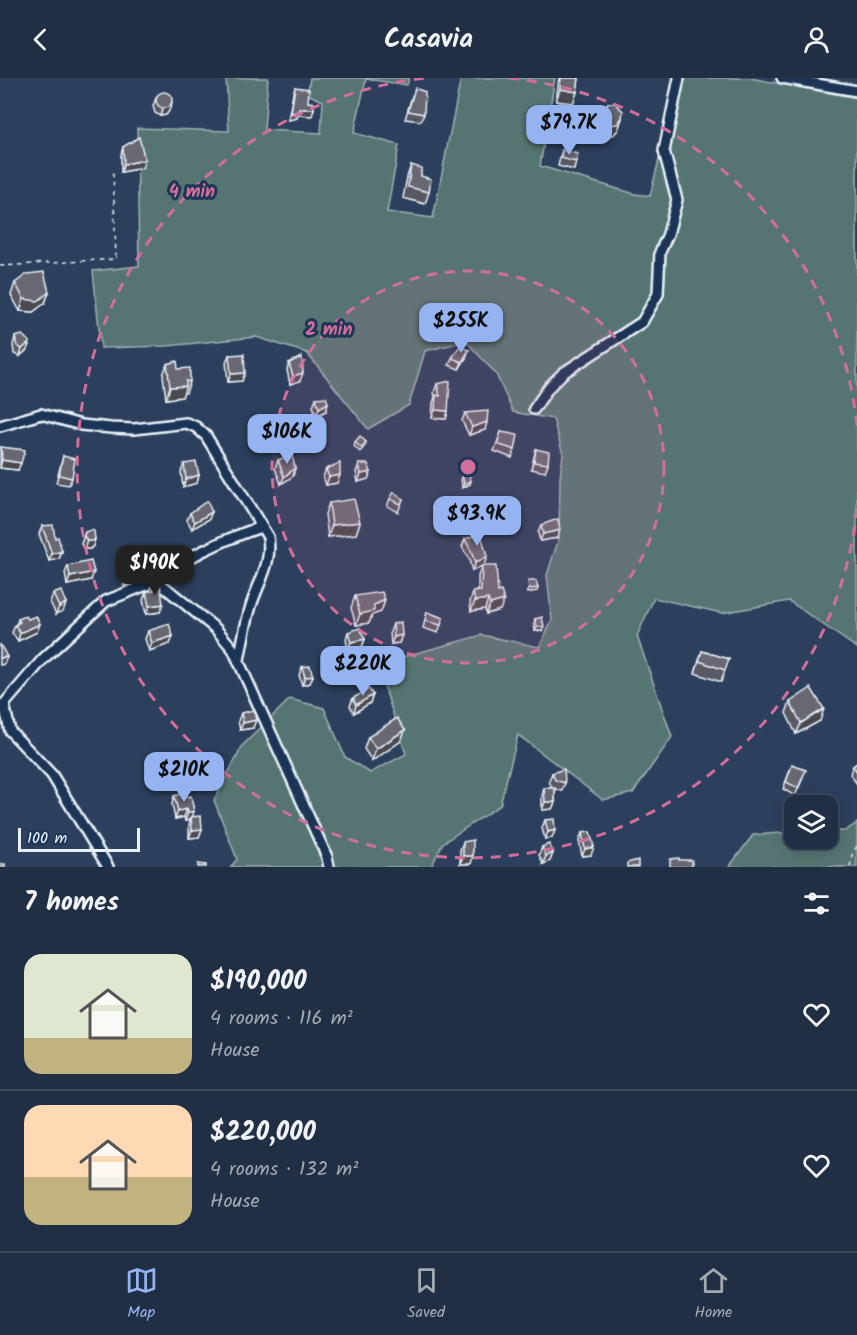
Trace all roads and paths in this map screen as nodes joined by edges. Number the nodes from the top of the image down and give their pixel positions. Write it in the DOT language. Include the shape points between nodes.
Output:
graph roads {
  1 [pos="679,78"];
  2 [pos="782,78"];
  3 [pos="857,91"];
  4 [pos="113,170"];
  5 [pos="0,266"];
  6 [pos="534,409"];
  7 [pos="0,426"];
  8 [pos="261,527"];
  9 [pos="141,587"];
  10 [pos="239,660"];
  11 [pos="2,706"];
  12 [pos="857,846"];
  13 [pos="108,867"];
  14 [pos="329,867"];
  15 [pos="850,867"];
  1 -- 6 [label="street" via="664,151 677,200 660,252 658,294 642,321 563,373"];
  2 -- 3 [label="street"];
  4 -- 5 [label="path" via="116,260"];
  7 -- 8 [label="street" via="41,414 111,428 186,423 206,436"];
  8 -- 9 [label="street" via="185,561"];
  8 -- 10 [label="street" via="270,549 252,601"];
  9 -- 10 [label="street" via="162,585 216,629"];
  9 -- 11 [label="street" via="99,607 43,659"];
  10 -- 14 [label="street"];
  11 -- 13 [label="street" via="10,731 52,775"];
  12 -- 15 [label="path"];
}
